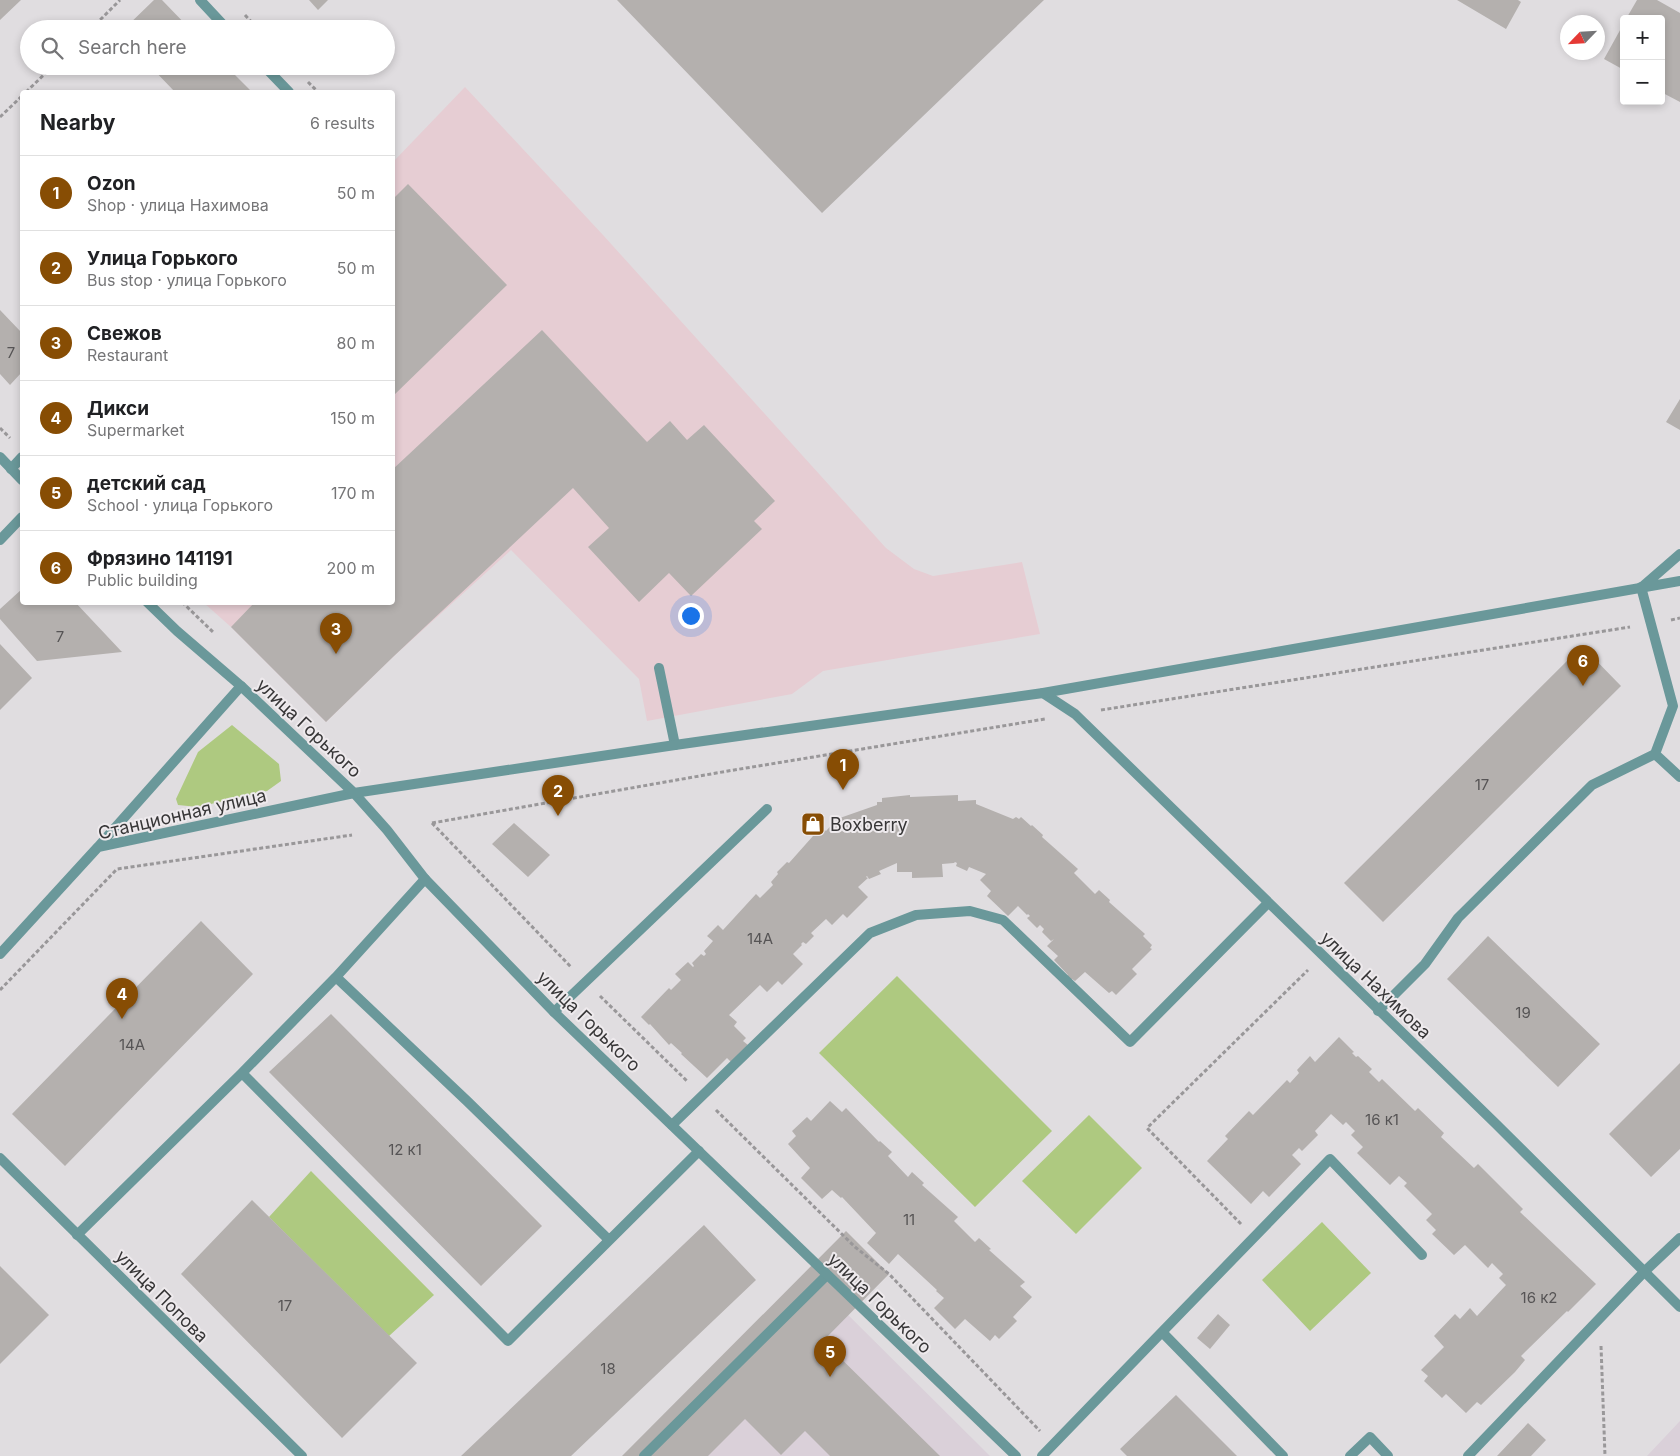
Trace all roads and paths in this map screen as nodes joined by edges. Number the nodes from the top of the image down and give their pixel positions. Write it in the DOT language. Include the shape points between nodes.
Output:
graph roads {
  1 [pos="120,0"];
  2 [pos="200,0"];
  3 [pos="100,20"];
  4 [pos="219,20"];
  5 [pos="44,75"];
  6 [pos="273,75"];
  7 [pos="28,90"];
  8 [pos="287,90"];
  9 [pos="20,98"];
  10 [pos="0,117"];
  11 [pos="0,457"];
  12 [pos="20,459"];
  13 [pos="11,468"];
  14 [pos="20,478"];
  15 [pos="20,519"];
  16 [pos="0,540"];
  17 [pos="1680,554"];
  18 [pos="1680,581"];
  19 [pos="1641,587"];
  20 [pos="150,605"];
  21 [pos="659,668"];
  22 [pos="241,686"];
  23 [pos="1043,693"];
  24 [pos="675,745"];
  25 [pos="1655,754"];
  26 [pos="1680,778"];
  27 [pos="354,793"];
  28 [pos="767,809"];
  29 [pos="432,822"];
  30 [pos="352,835"];
  31 [pos="98,846"];
  32 [pos="425,879"];
  33 [pos="1268,903"];
  34 [pos="0,954"];
  35 [pos="1322,956"];
  36 [pos="336,977"];
  37 [pos="585,982"];
  38 [pos="0,990"];
  39 [pos="1378,1011"];
  40 [pos="554,1012"];
  41 [pos="242,1073"];
  42 [pos="702,1096"];
  43 [pos="672,1125"];
  44 [pos="699,1151"];
  45 [pos="0,1158"];
  46 [pos="78,1235"];
  47 [pos="1253,1237"];
  48 [pos="1680,1238"];
  49 [pos="608,1239"];
  50 [pos="1422,1254"];
  51 [pos="1644,1272"];
  52 [pos="827,1275"];
  53 [pos="1680,1307"];
  54 [pos="1600,1318"];
  55 [pos="1162,1332"];
  56 [pos="1054,1444"];
  57 [pos="302,1456"];
  58 [pos="644,1456"];
  59 [pos="1016,1456"];
  60 [pos="1042,1456"];
  61 [pos="1283,1456"];
  62 [pos="1350,1456"];
  63 [pos="1388,1456"];
  64 [pos="1468,1456"];
  65 [pos="1605,1456"];
  1 -- 3 [label="path"];
  2 -- 4 [label="street"];
  5 -- 7 [label="path"];
  6 -- 8 [label="street"];
  9 -- 10 [label="path"];
  11 -- 13 [label="street"];
  12 -- 13 [label="street"];
  13 -- 14 [label="street"];
  15 -- 16 [label="street"];
  17 -- 19 [label="street"];
  18 -- 19 [label="street, Станционная улица"];
  19 -- 23 [label="street, Станционная улица"];
  19 -- 25 [label="street" via="1673,706"];
  20 -- 22 [label="street, улица Горького"];
  21 -- 24 [label="street"];
  22 -- 27 [label="street, улица Горького"];
  22 -- 31 [label="street"];
  23 -- 24 [label="street, Станционная улица"];
  23 -- 33 [label="street, улица Нахимова" via="1075,714"];
  24 -- 27 [label="street, Станционная улица"];
  25 -- 26 [label="street"];
  25 -- 39 [label="street" via="1592,785 1458,918 1425,964"];
  27 -- 31 [label="street, Станционная улица"];
  27 -- 32 [label="street, улица Горького"];
  28 -- 37 [label="street"];
  29 -- 37 [label="path"];
  30 -- 38 [label="path" via="117,869"];
  31 -- 34 [label="street, Станционная улица"];
  32 -- 36 [label="street"];
  32 -- 40 [label="street, улица Горького"];
  33 -- 35 [label="street, улица Нахимова"];
  33 -- 42 [label="street" via="1130,1042 1003,920 970,911 916,915 870,933"];
  35 -- 39 [label="street, улица Нахимова"];
  35 -- 47 [label="path" via="1147,1128"];
  36 -- 41 [label="street"];
  36 -- 49 [label="street"];
  37 -- 40 [label="street"];
  37 -- 42 [label="path"];
  39 -- 51 [label="street, улица Нахимова"];
  40 -- 43 [label="street, улица Горького"];
  41 -- 46 [label="street"];
  41 -- 49 [label="street" via="508,1341"];
  42 -- 43 [label="street"];
  42 -- 56 [label="path" via="855,1247 889,1274"];
  43 -- 44 [label="street, улица Горького"];
  44 -- 49 [label="street"];
  44 -- 52 [label="street, улица Горького"];
  45 -- 46 [label="street, улица Попова"];
  46 -- 57 [label="street, улица Попова"];
  47 -- 50 [label="street" via="1330,1159"];
  47 -- 55 [label="street"];
  48 -- 51 [label="street"];
  51 -- 53 [label="street, улица Нахимова"];
  51 -- 54 [label="street"];
  52 -- 58 [label="street"];
  52 -- 59 [label="street, улица Горького"];
  54 -- 64 [label="street"];
  54 -- 65 [label="path"];
  55 -- 56 [label="street"];
  55 -- 61 [label="street"];
  56 -- 60 [label="street"];
  62 -- 63 [label="street" via="1370,1436"];
}
